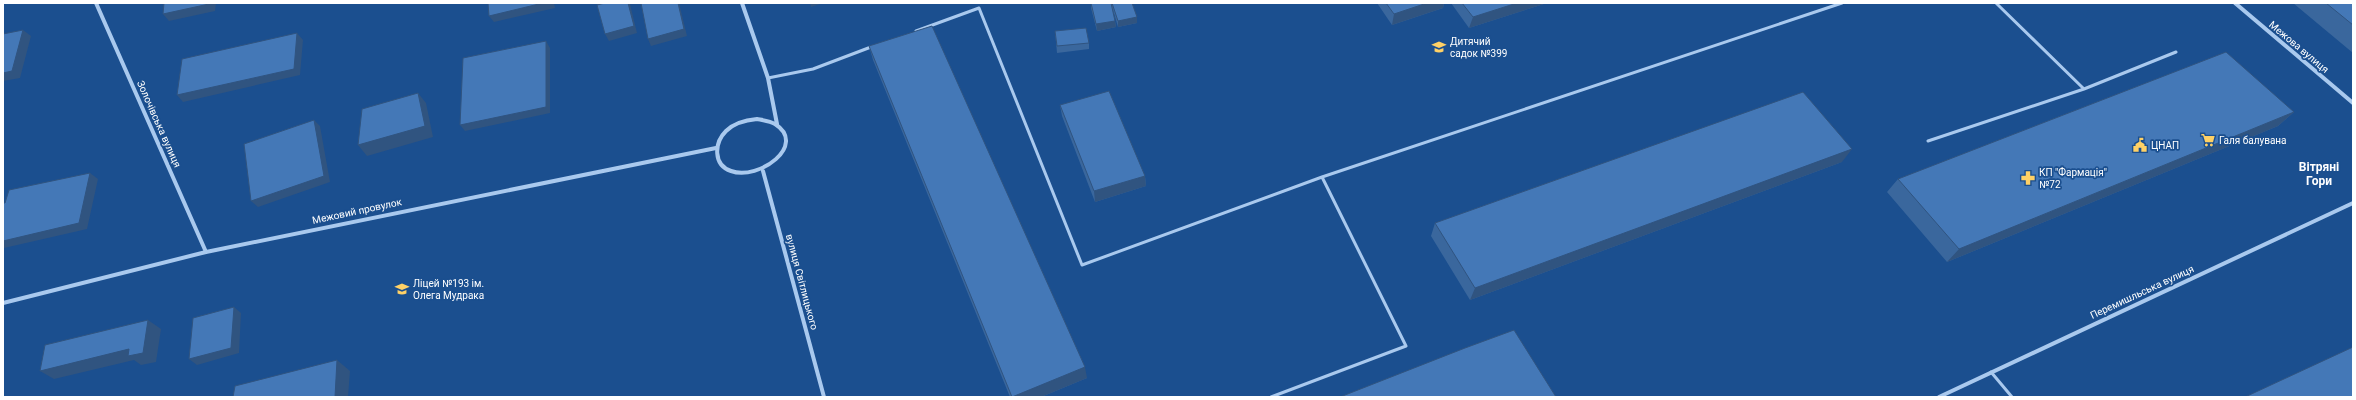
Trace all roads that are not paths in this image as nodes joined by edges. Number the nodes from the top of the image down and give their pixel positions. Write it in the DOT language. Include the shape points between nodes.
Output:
graph roads {
  1 [pos="96,3"];
  2 [pos="742,3"];
  3 [pos="1842,3"];
  4 [pos="1996,3"];
  5 [pos="2235,3"];
  6 [pos="914,32"];
  7 [pos="878,45"];
  8 [pos="2176,52"];
  9 [pos="768,78"];
  10 [pos="2084,89"];
  11 [pos="2353,103"];
  12 [pos="777,124"];
  13 [pos="1928,141"];
  14 [pos="716,148"];
  15 [pos="763,171"];
  16 [pos="1322,177"];
  17 [pos="2353,203"];
  18 [pos="206,252"];
  19 [pos="3,303"];
  20 [pos="1991,372"];
  21 [pos="824,397"];
  22 [pos="1271,397"];
  23 [pos="1939,397"];
  24 [pos="2012,397"];
  1 -- 18 [label="street, Золочівська вулиця"];
  2 -- 9 [label="street"];
  3 -- 16 [label="lane"];
  4 -- 10 [label="lane"];
  5 -- 11 [label="street, Межова вулиця"];
  6 -- 16 [label="lane" via="979,8 1082,265"];
  7 -- 9 [label="lane" via="813,69"];
  8 -- 10 [label="lane"];
  9 -- 12 [label="street"];
  10 -- 13 [label="lane"];
  12 -- 14 [label="street" via="768,120 746,120 726,131"];
  12 -- 15 [label="street" via="786,138 785,148 781,157"];
  14 -- 15 [label="street" via="721,165 728,171 751,174"];
  14 -- 18 [label="street, Межовий провулок"];
  15 -- 21 [label="street, вулиця Світлицького"];
  16 -- 22 [label="lane" via="1406,346"];
  17 -- 20 [label="street, Перемишльська вулиця"];
  18 -- 19 [label="street, Межовий провулок"];
  20 -- 23 [label="street, Перемишльська вулиця"];
  20 -- 24 [label="lane"];
}
